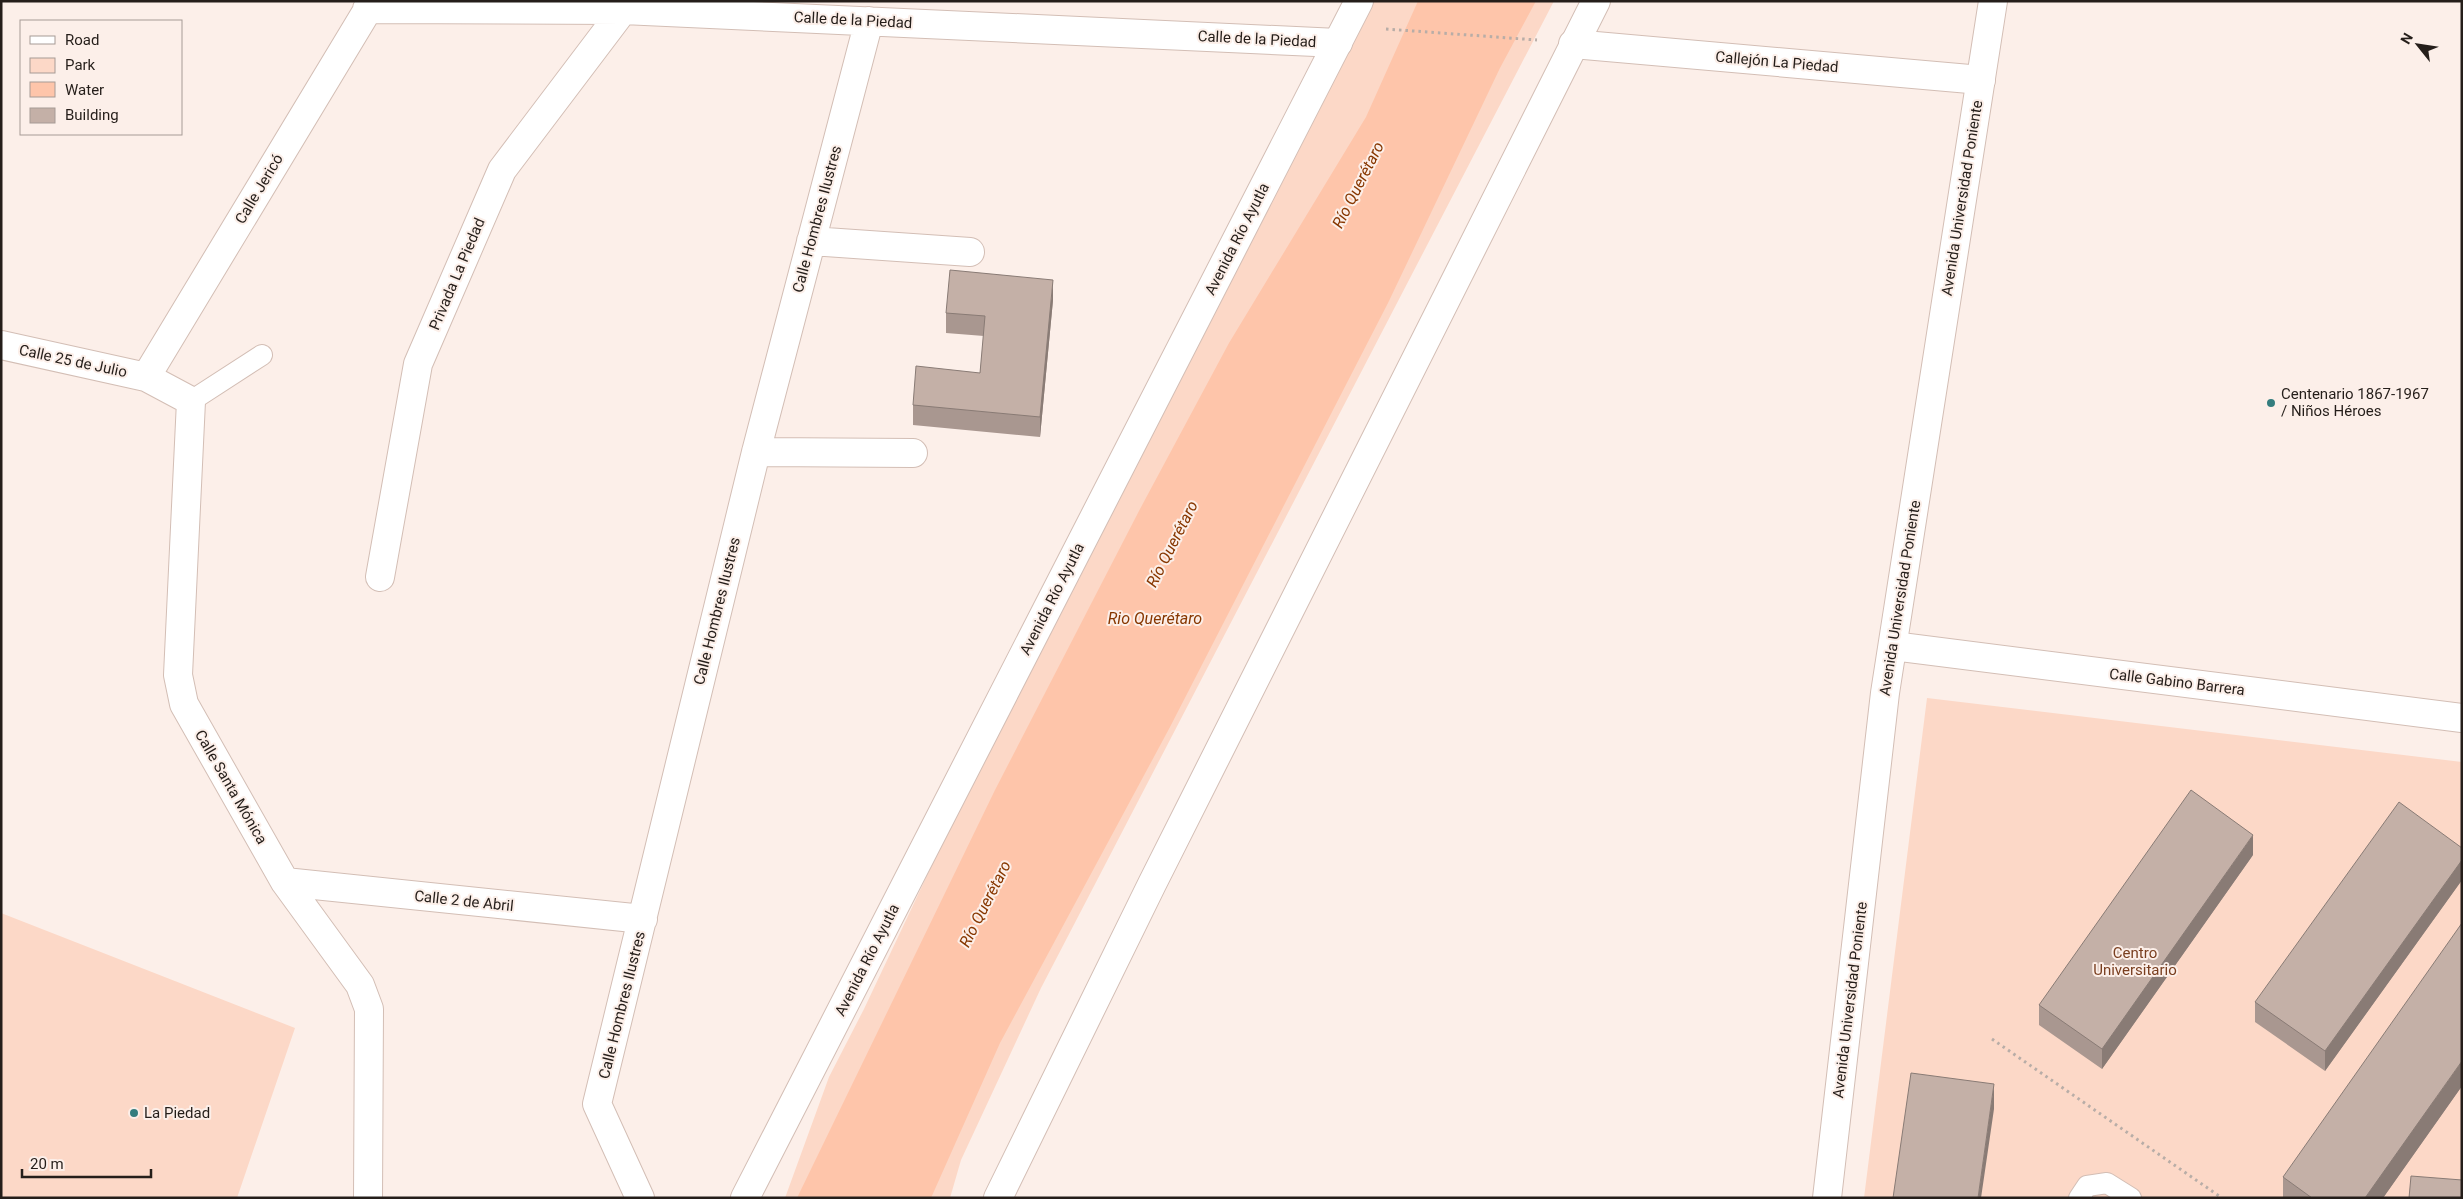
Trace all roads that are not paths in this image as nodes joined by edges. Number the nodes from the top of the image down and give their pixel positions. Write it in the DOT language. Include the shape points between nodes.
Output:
graph roads {
  1 [pos="1359,1"];
  2 [pos="1596,1"];
  3 [pos="1993,1"];
  4 [pos="370,5"];
  5 [pos="623,10"];
  6 [pos="869,20"];
  7 [pos="1338,42"];
  8 [pos="1573,44"];
  9 [pos="1981,80"];
  10 [pos="811,241"];
  11 [pos="970,252"];
  12 [pos="1,345"];
  13 [pos="262,354"];
  14 [pos="146,377"];
  15 [pos="191,401"];
  16 [pos="756,452"];
  17 [pos="913,453"];
  18 [pos="380,576"];
  19 [pos="1893,646"];
  20 [pos="2462,718"];
  21 [pos="285,882"];
  22 [pos="643,919"];
  23 [pos="368,1198"];
  24 [pos="640,1198"];
  25 [pos="746,1198"];
  26 [pos="998,1198"];
  27 [pos="1827,1198"];
  28 [pos="2079,1198"];
  29 [pos="2131,1198"];
  1 -- 7 [label="street, Avenida Río Ayutla"];
  2 -- 8 [label="street"];
  3 -- 9 [label="street, Avenida Universidad Poniente"];
  4 -- 5 [label="street, Calle de la Piedad"];
  4 -- 14 [label="street, Calle Jericó"];
  5 -- 6 [label="street, Calle de la Piedad"];
  5 -- 18 [label="street, Privada La Piedad" via="502,170 418,364"];
  6 -- 7 [label="street, Calle de la Piedad"];
  6 -- 10 [label="street, Calle Hombres Ilustres"];
  7 -- 25 [label="street, Avenida Río Ayutla"];
  8 -- 9 [label="street, Callejón La Piedad"];
  8 -- 26 [label="street"];
  9 -- 19 [label="street, Avenida Universidad Poniente"];
  10 -- 11 [label="street"];
  10 -- 16 [label="street, Calle Hombres Ilustres"];
  12 -- 14 [label="street, Calle 25 de Julio"];
  13 -- 15 [label="lane"];
  14 -- 15 [label="street"];
  15 -- 21 [label="street, Calle Santa Mónica" via="178,675 184,704"];
  16 -- 17 [label="street"];
  16 -- 22 [label="street, Calle Hombres Ilustres"];
  19 -- 20 [label="street, Calle Gabino Barrera"];
  19 -- 27 [label="street, Avenida Universidad Poniente"];
  21 -- 22 [label="street, Calle 2 de Abril"];
  21 -- 23 [label="street, Calle Santa Mónica" via="360,985 369,1009"];
  22 -- 24 [label="street, Calle Hombres Ilustres" via="597,1104"];
  28 -- 29 [label="lane" via="2087,1186 2107,1183"];
}
